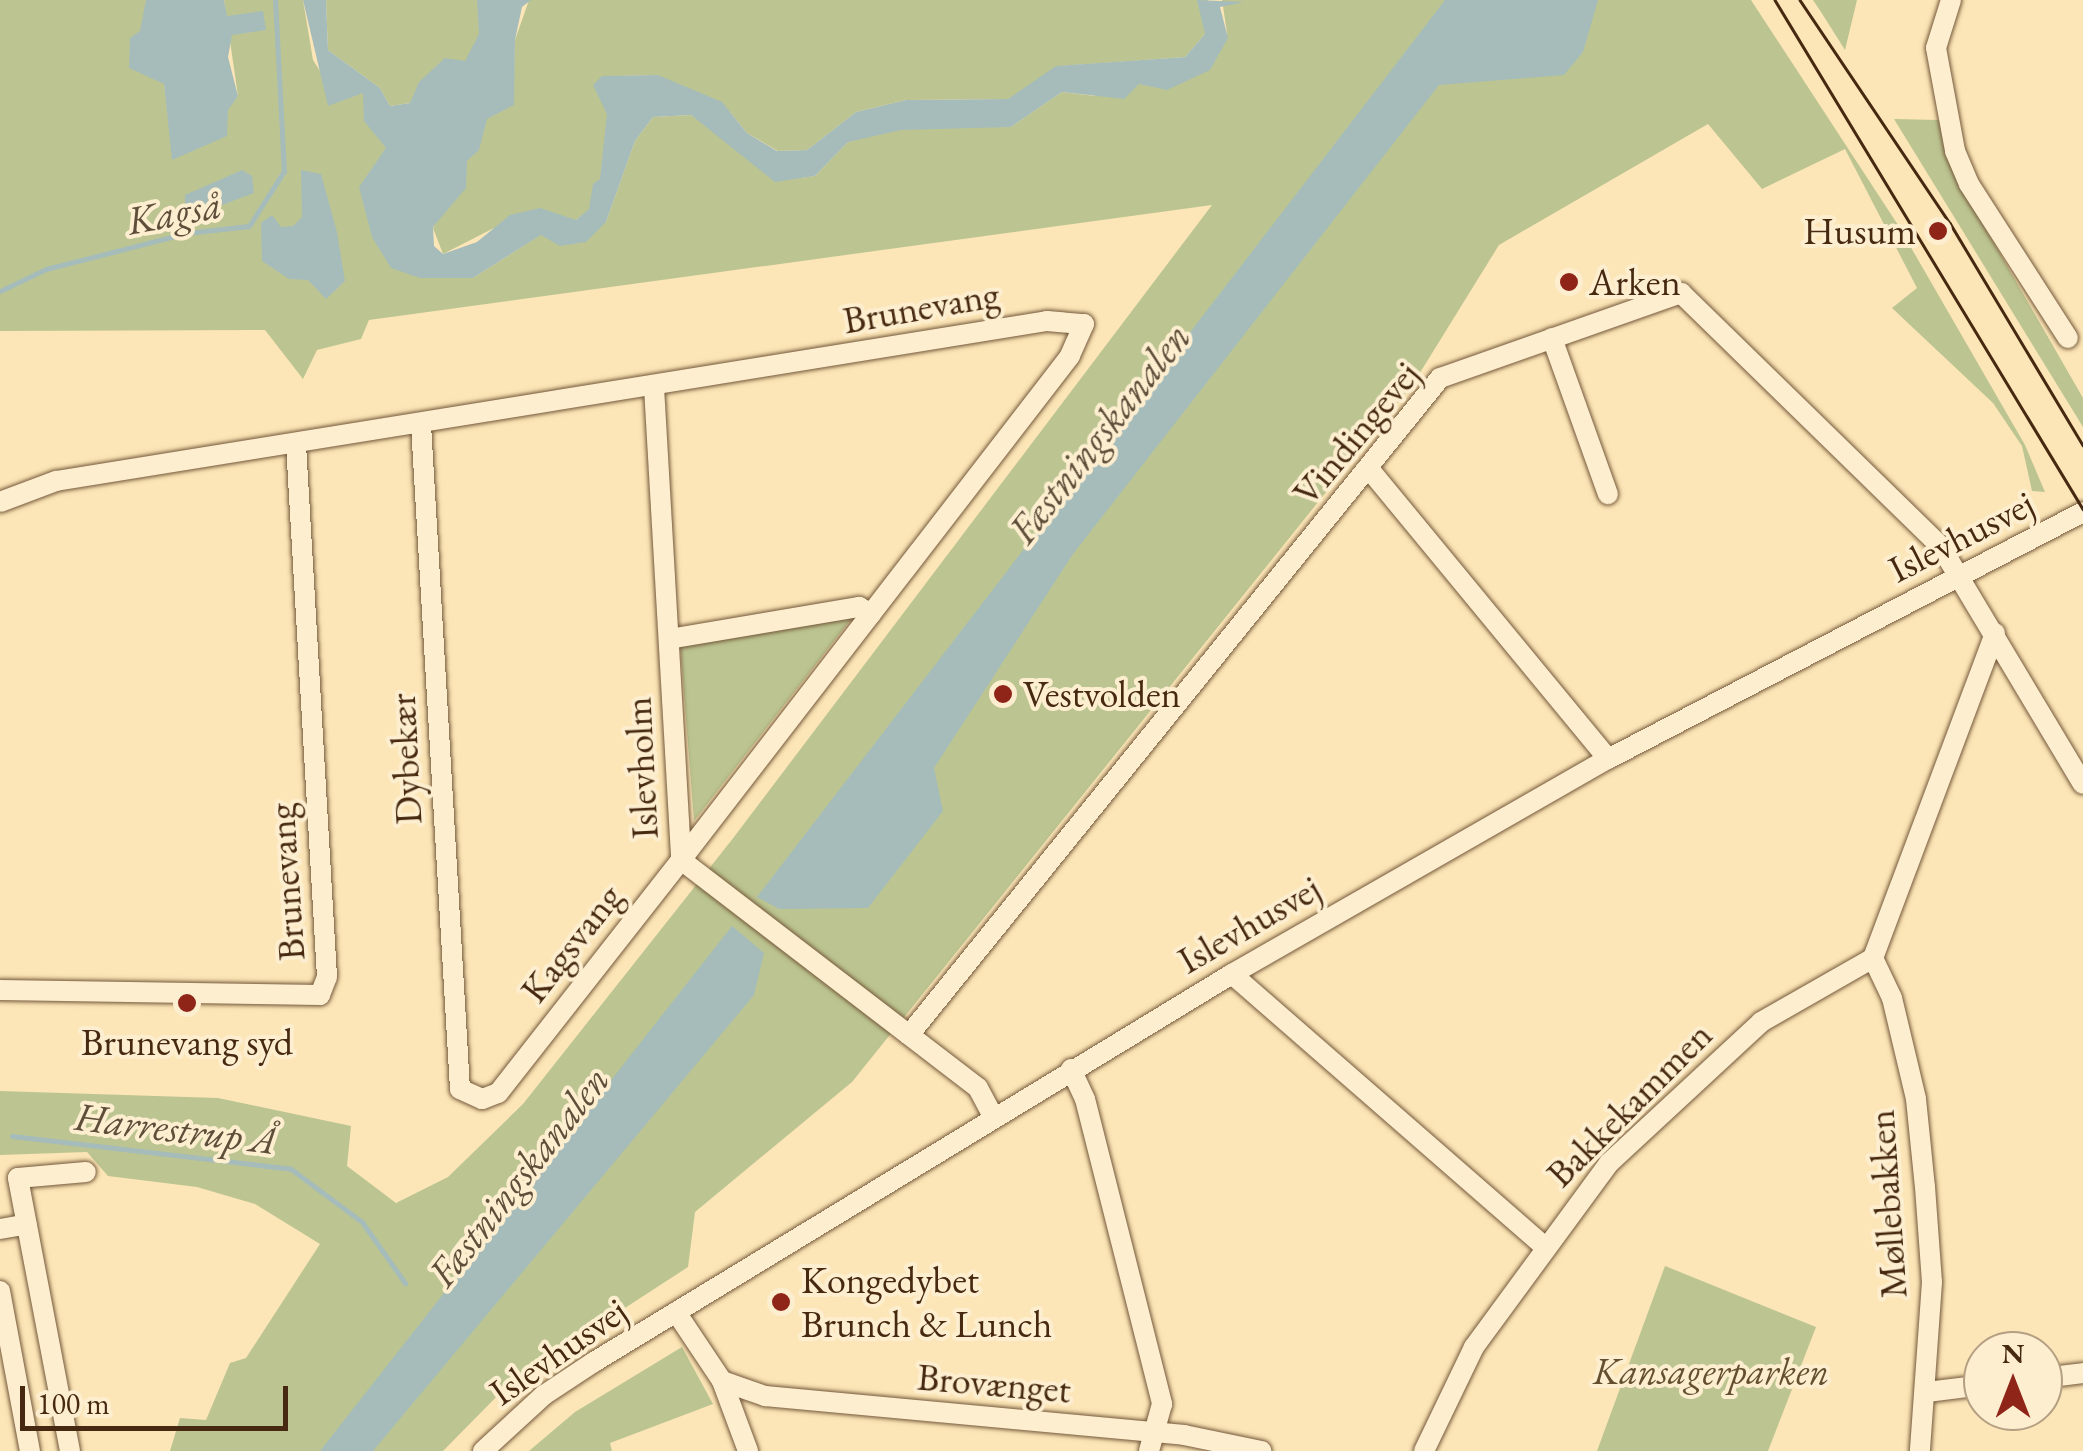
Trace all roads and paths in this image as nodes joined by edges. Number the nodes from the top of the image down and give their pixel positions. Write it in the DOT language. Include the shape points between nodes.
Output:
graph roads {
  1 [pos="1951,0"];
  2 [pos="1084,324"];
  3 [pos="1552,338"];
  4 [pos="2068,338"];
  5 [pos="654,387"];
  6 [pos="420,424"];
  7 [pos="296,444"];
  8 [pos="1370,470"];
  9 [pos="1608,494"];
  10 [pos="0,502"];
  11 [pos="2083,512"];
  12 [pos="1957,578"];
  13 [pos="871,614"];
  14 [pos="1995,633"];
  15 [pos="669,639"];
  16 [pos="1608,760"];
  17 [pos="2083,784"];
  18 [pos="681,860"];
  19 [pos="1874,958"];
  20 [pos="1232,974"];
  21 [pos="0,990"];
  22 [pos="909,1035"];
  23 [pos="1071,1068"];
  24 [pos="460,1089"];
  25 [pos="993,1116"];
  26 [pos="86,1172"];
  27 [pos="27,1224"];
  28 [pos="0,1229"];
  29 [pos="1543,1246"];
  30 [pos="0,1291"];
  31 [pos="676,1312"];
  32 [pos="722,1381"];
  33 [pos="1963,1388"];
  34 [pos="1927,1392"];
  35 [pos="1153,1442"];
  36 [pos="30,1451"];
  37 [pos="70,1451"];
  38 [pos="483,1451"];
  39 [pos="748,1451"];
  40 [pos="1261,1451"];
  41 [pos="1424,1451"];
  42 [pos="1920,1451"];
  1 -- 4 [label="street" via="1936,48 1955,151 1969,184"];
  2 -- 5 [label="street, Brunevang" via="1047,321"];
  2 -- 13 [label="street, Kagsvang" via="1070,356"];
  3 -- 8 [label="street, Vindingevej" via="1440,378"];
  3 -- 9 [label="street"];
  3 -- 12 [label="street, Vindingevej" via="1681,293 1941,548"];
  5 -- 6 [label="street, Brunevang"];
  5 -- 15 [label="street, Islevholm"];
  6 -- 7 [label="street, Brunevang"];
  6 -- 24 [label="street, Dybekær"];
  7 -- 10 [label="street, Brunevang" via="56,482"];
  7 -- 21 [label="street, Brunevang" via="327,977 320,996"];
  8 -- 16 [label="street"];
  8 -- 22 [label="street, Vindingevej"];
  11 -- 12 [label="street, Islevhusvej"];
  12 -- 14 [label="street"];
  12 -- 16 [label="street, Islevhusvej"];
  13 -- 15 [label="street" via="859,608"];
  13 -- 18 [label="street, Kagsvang"];
  14 -- 17 [label="street"];
  14 -- 19 [label="street"];
  15 -- 18 [label="street, Islevholm"];
  16 -- 20 [label="street, Islevhusvej"];
  18 -- 22 [label="street, Islevholm"];
  18 -- 24 [label="street, Kagsvang" via="498,1092 482,1099"];
  19 -- 29 [label="street, Bakkekammen" via="1760,1022 1609,1163"];
  19 -- 34 [label="street, Møllebakken" via="1892,998 1916,1099 1932,1282"];
  20 -- 23 [label="street, Islevhusvej"];
  20 -- 29 [label="street"];
  22 -- 25 [label="street, Islevholm" via="978,1088"];
  23 -- 25 [label="street, Islevhusvej"];
  23 -- 35 [label="street" via="1085,1099 1162,1404"];
  25 -- 31 [label="street, Islevhusvej"];
  26 -- 27 [label="street" via="18,1178"];
  27 -- 28 [label="street"];
  27 -- 37 [label="street"];
  29 -- 41 [label="street, Bakkekammen" via="1474,1347"];
  30 -- 36 [label="street"];
  31 -- 32 [label="street"];
  31 -- 38 [label="street, Islevhusvej" via="544,1395"];
  32 -- 35 [label="street, Brovænget" via="766,1396"];
  32 -- 39 [label="street"];
  33 -- 34 [label="street"];
  34 -- 42 [label="street, Møllebakken"];
  35 -- 40 [label="street, Brovænget"];
}
